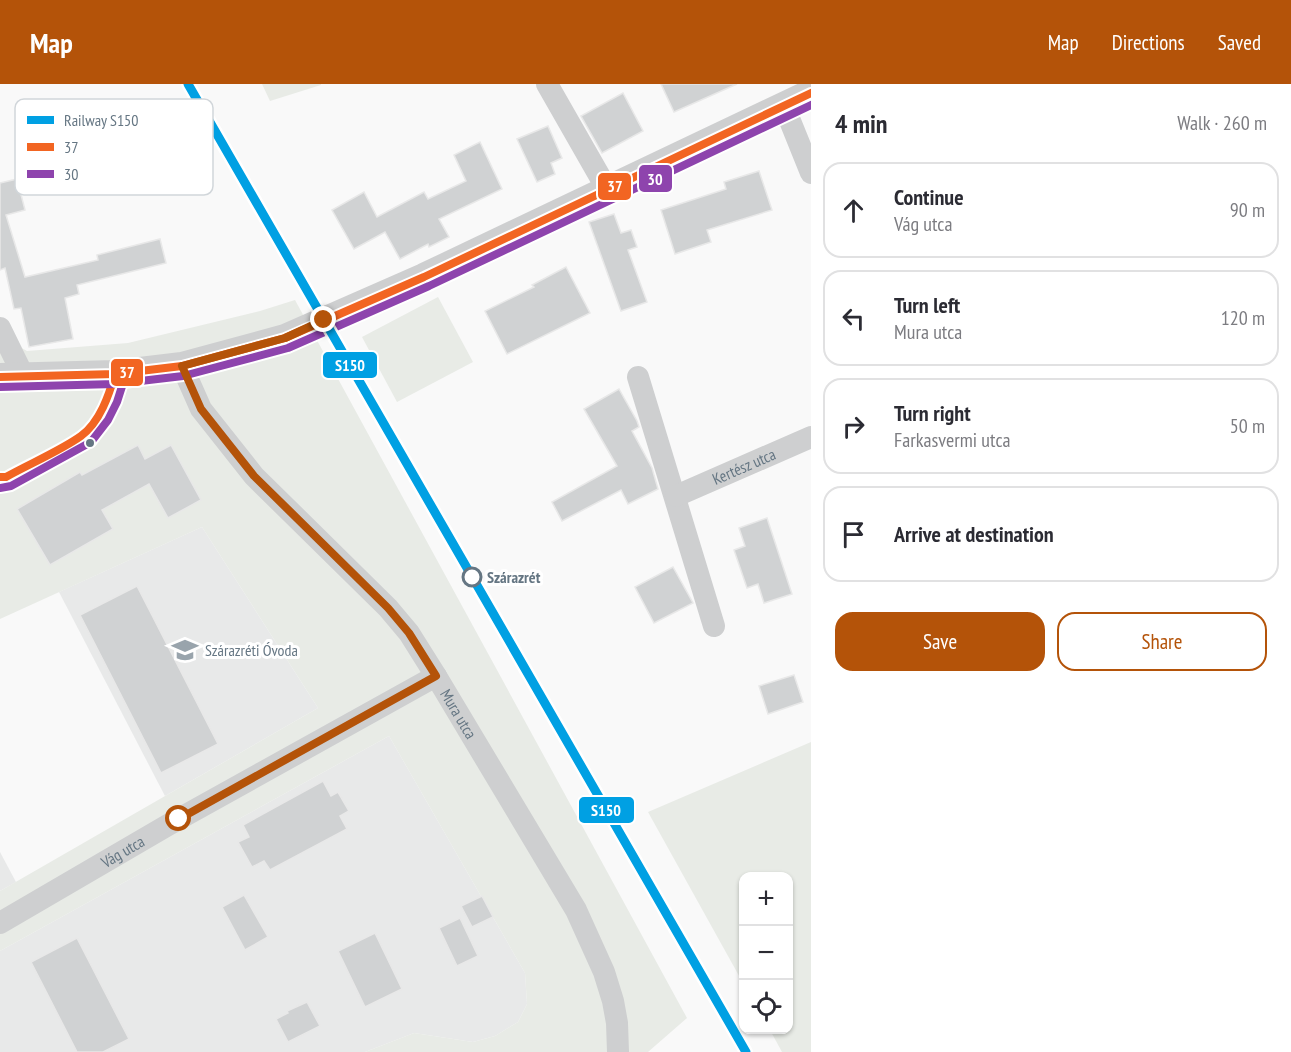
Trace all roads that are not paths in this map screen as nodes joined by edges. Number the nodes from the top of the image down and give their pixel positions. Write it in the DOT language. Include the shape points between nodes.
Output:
graph roads {
  1 [pos="547,84"];
  2 [pos="811,93"];
  3 [pos="784,106"];
  4 [pos="811,173"];
  5 [pos="607,189"];
  6 [pos="0,328"];
  7 [pos="182,366"];
  8 [pos="638,376"];
  9 [pos="12,377"];
  10 [pos="811,437"];
  11 [pos="676,496"];
  12 [pos="714,626"];
  13 [pos="436,676"];
  14 [pos="0,923"];
  15 [pos="618,1052"];
  1 -- 5 [label="street"];
  2 -- 3 [label="street"];
  3 -- 4 [label="street"];
  3 -- 5 [label="street"];
  5 -- 7 [label="street" via="424,277 285,338"];
  6 -- 9 [label="street"];
  7 -- 9 [label="street" via="115,374"];
  7 -- 13 [label="street, Mura utca" via="201,409 254,476 388,608"];
  8 -- 11 [label="street"];
  10 -- 11 [label="street, Kertész utca"];
  11 -- 12 [label="street"];
  13 -- 14 [label="street, Vág utca"];
  13 -- 15 [label="street, Mura utca" via="576,910 613,1001"];
}
